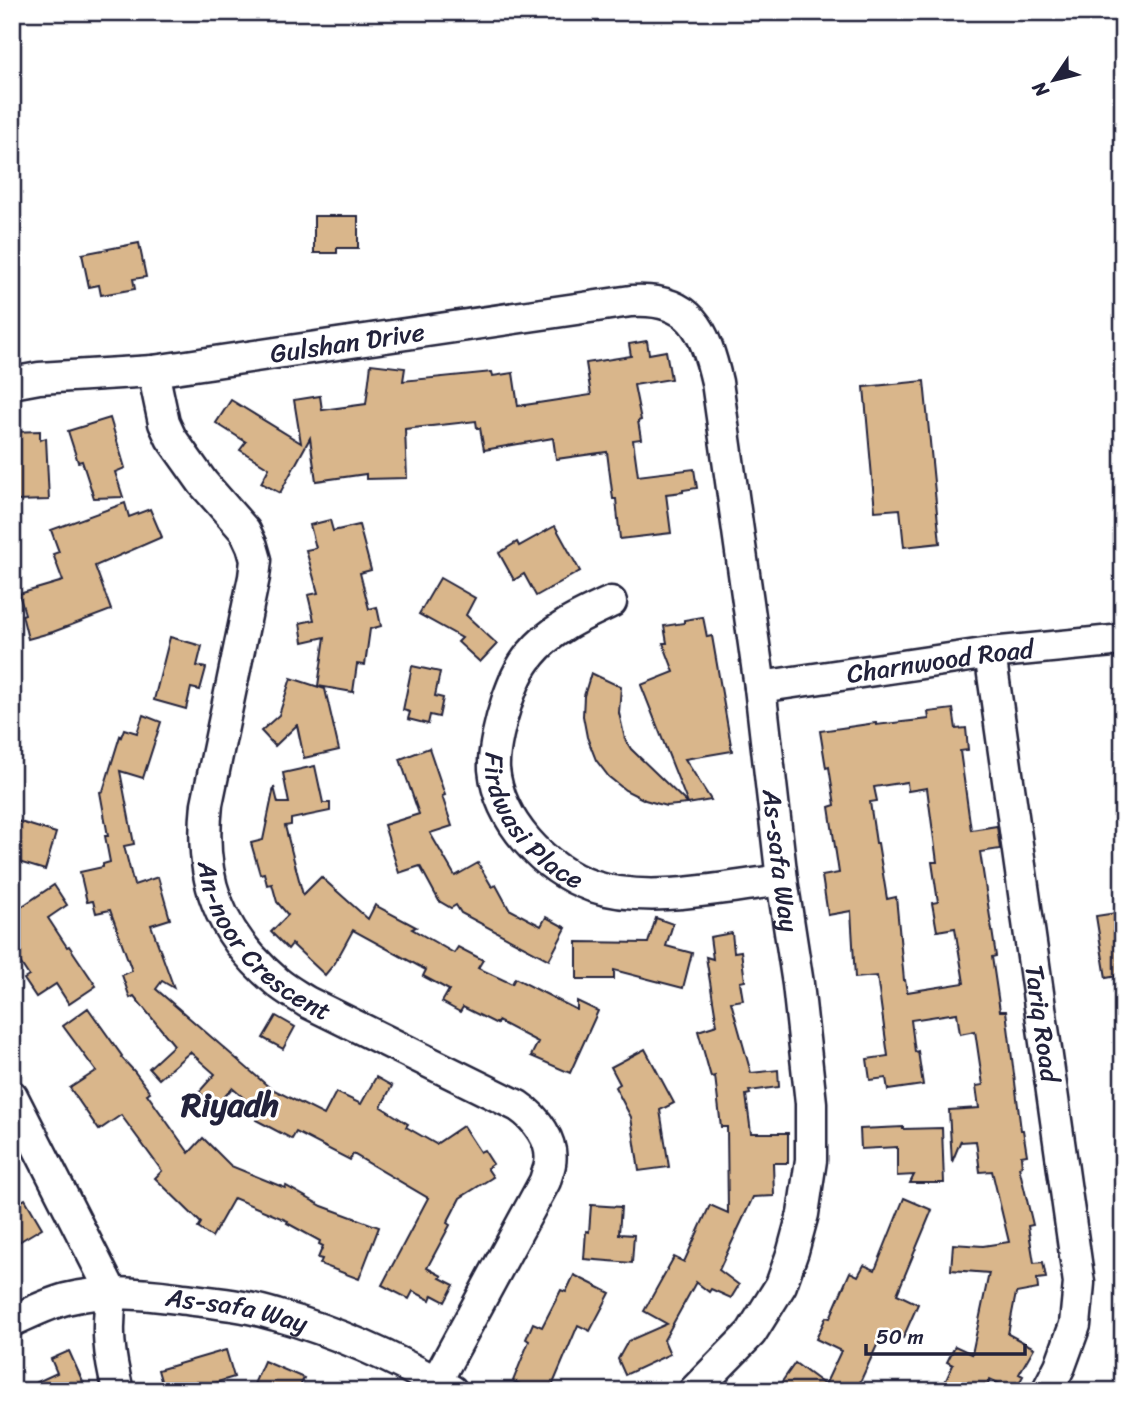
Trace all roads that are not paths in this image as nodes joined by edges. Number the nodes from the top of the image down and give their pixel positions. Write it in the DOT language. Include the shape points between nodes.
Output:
graph roads {
  1 [pos="678,309"];
  2 [pos="153,371"];
  3 [pos="12,383"];
  4 [pos="611,602"];
  5 [pos="1123,640"];
  6 [pos="990,653"];
  7 [pos="760,687"];
  8 [pos="782,880"];
  9 [pos="12,1096"];
  10 [pos="112,1293"];
  11 [pos="12,1321"];
  12 [pos="444,1386"];
  13 [pos="118,1391"];
  14 [pos="694,1391"];
  15 [pos="1046,1391"];
  1 -- 2 [label="street, Gulshan Drive" via="663,302 631,301"];
  1 -- 7 [label="street, As-safa Way" via="702,335 717,382"];
  2 -- 3 [label="street, Gulshan Drive"];
  2 -- 12 [label="street, An-noor Crescent" via="171,438 245,531 256,560 204,831 213,892 224,919 249,956 277,982 307,1002 518,1106 536,1121 547,1141 550,1164 545,1181"];
  4 -- 8 [label="street, Firdwasi Place" via="550,636 531,653 516,678 501,718 494,765 502,798 522,835 552,864 610,891 652,894"];
  5 -- 6 [label="street, Charnwood Road"];
  6 -- 7 [label="street, Charnwood Road"];
  6 -- 15 [label="street, Tariq Road" via="1079,1283 1075,1325"];
  7 -- 8 [label="street, As-safa Way"];
  8 -- 14 [label="street, As-safa Way" via="811,1103 811,1160 803,1214 781,1285 751,1333"];
  9 -- 10 [label="street"];
  10 -- 11 [label="street, As-safa Way" via="67,1299"];
  10 -- 12 [label="street, As-safa Way" via="155,1295 275,1314 339,1336"];
  10 -- 13 [label="street" via="108,1338"];
}
